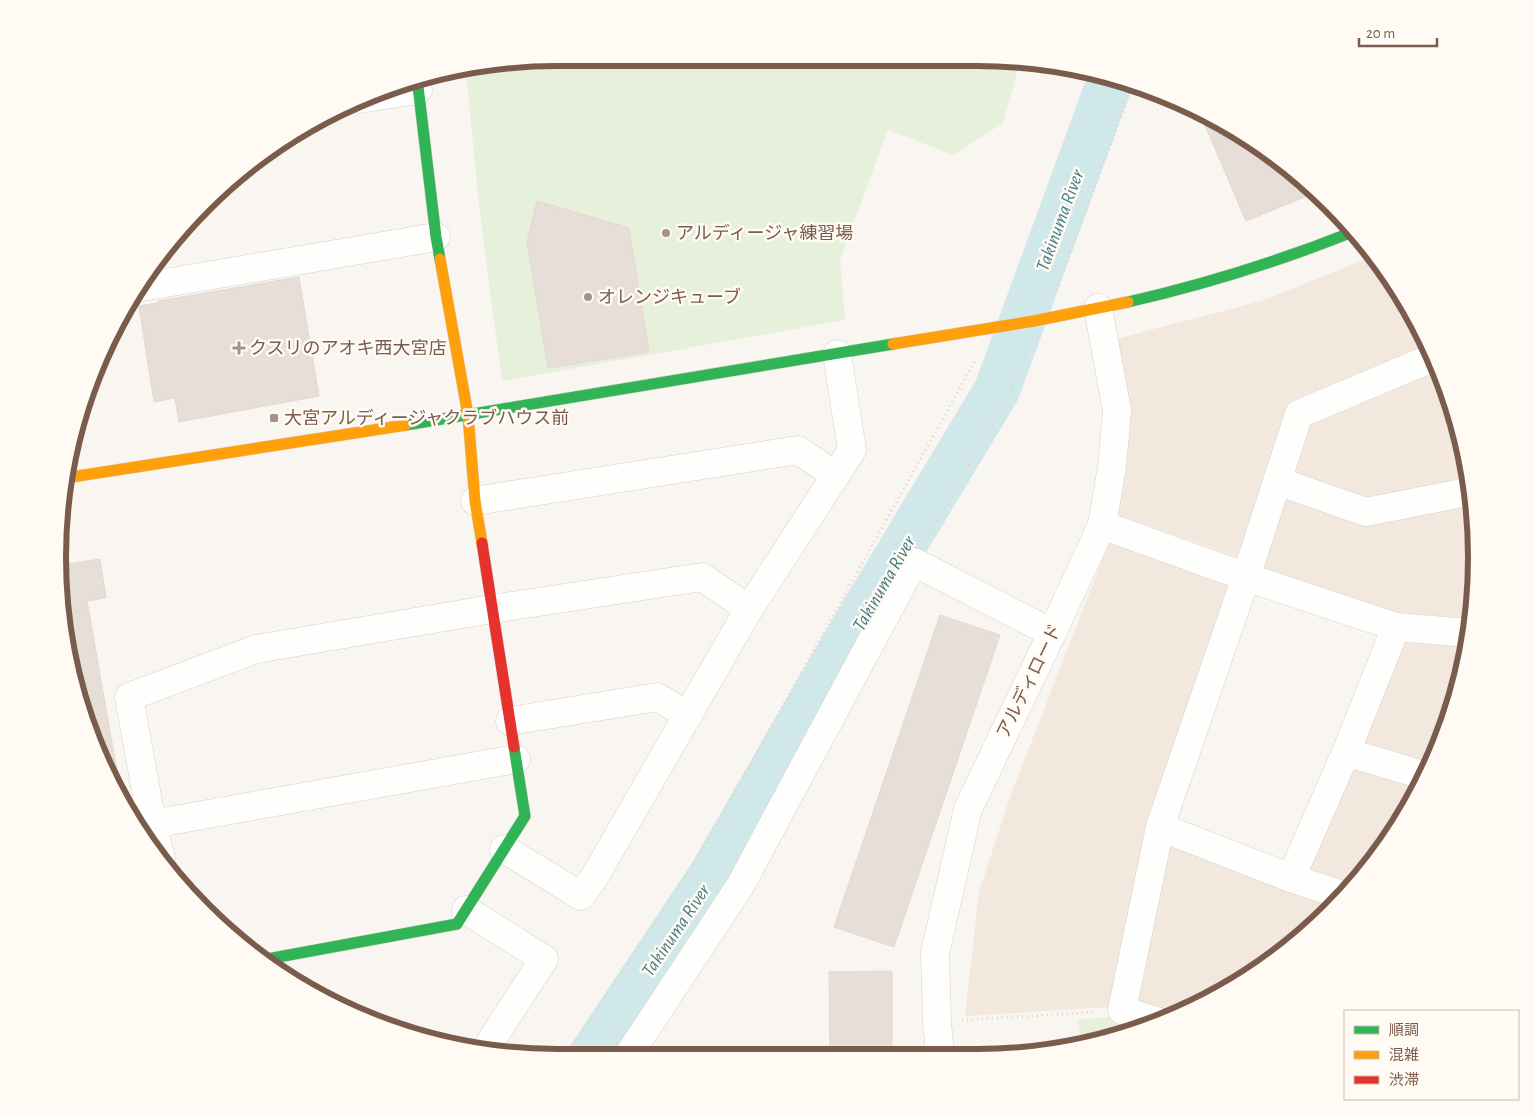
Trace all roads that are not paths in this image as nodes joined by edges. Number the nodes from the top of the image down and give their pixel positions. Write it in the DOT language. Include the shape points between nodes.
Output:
graph roads {
  1 [pos="418,87"];
  2 [pos="1346,234"];
  3 [pos="436,237"];
  4 [pos="148,286"];
  5 [pos="1098,308"];
  6 [pos="837,354"];
  7 [pos="1426,361"];
  8 [pos="468,415"];
  9 [pos="835,475"];
  10 [pos="73,477"];
  11 [pos="1277,481"];
  12 [pos="1464,492"];
  13 [pos="475,501"];
  14 [pos="1102,525"];
  15 [pos="1246,577"];
  16 [pos="749,609"];
  17 [pos="492,610"];
  18 [pos="1396,627"];
  19 [pos="1462,632"];
  20 [pos="1052,633"];
  21 [pos="688,715"];
  22 [pos="510,721"];
  23 [pos="1346,752"];
  24 [pos="516,759"];
  25 [pos="1418,773"];
  26 [pos="152,824"];
  27 [pos="1160,827"];
  28 [pos="156,840"];
  29 [pos="504,848"];
  30 [pos="1291,878"];
  31 [pos="1335,893"];
  32 [pos="466,910"];
  33 [pos="273,958"];
  34 [pos="1147,1018"];
  35 [pos="489,1044"];
  36 [pos="633,1049"];
  37 [pos="939,1049"];
  1 -- 3 [label="street"];
  2 -- 5 [label="street" via="1262,266"];
  3 -- 4 [label="street"];
  3 -- 8 [label="street"];
  5 -- 6 [label="street"];
  5 -- 14 [label="street, アルディロード" via="1117,411"];
  6 -- 8 [label="street"];
  6 -- 9 [label="street" via="852,450"];
  7 -- 11 [label="street" via="1299,414"];
  8 -- 10 [label="street"];
  8 -- 13 [label="street"];
  9 -- 13 [label="street" via="798,450"];
  9 -- 16 [label="street"];
  11 -- 12 [label="street" via="1366,512"];
  11 -- 15 [label="street"];
  13 -- 17 [label="street"];
  14 -- 15 [label="street"];
  14 -- 20 [label="street, アルディロード"];
  15 -- 18 [label="street"];
  15 -- 27 [label="street"];
  16 -- 17 [label="street" via="702,577"];
  16 -- 21 [label="street"];
  17 -- 22 [label="street"];
  17 -- 26 [label="street" via="256,649 128,697"];
  18 -- 19 [label="street"];
  18 -- 23 [label="street"];
  20 -- 36 [label="street" via="914,562 740,886"];
  20 -- 37 [label="street, アルディロード" via="968,809 935,953"];
  21 -- 22 [label="street" via="658,697"];
  21 -- 29 [label="street" via="581,896"];
  22 -- 24 [label="street"];
  23 -- 25 [label="street"];
  23 -- 30 [label="street"];
  24 -- 26 [label="street"];
  24 -- 29 [label="street" via="525,816"];
  26 -- 28 [label="street"];
  27 -- 30 [label="street"];
  27 -- 34 [label="street" via="1122,1010"];
  29 -- 32 [label="street"];
  30 -- 31 [label="street"];
  32 -- 33 [label="street" via="457,924"];
  32 -- 35 [label="street" via="544,959"];
}
